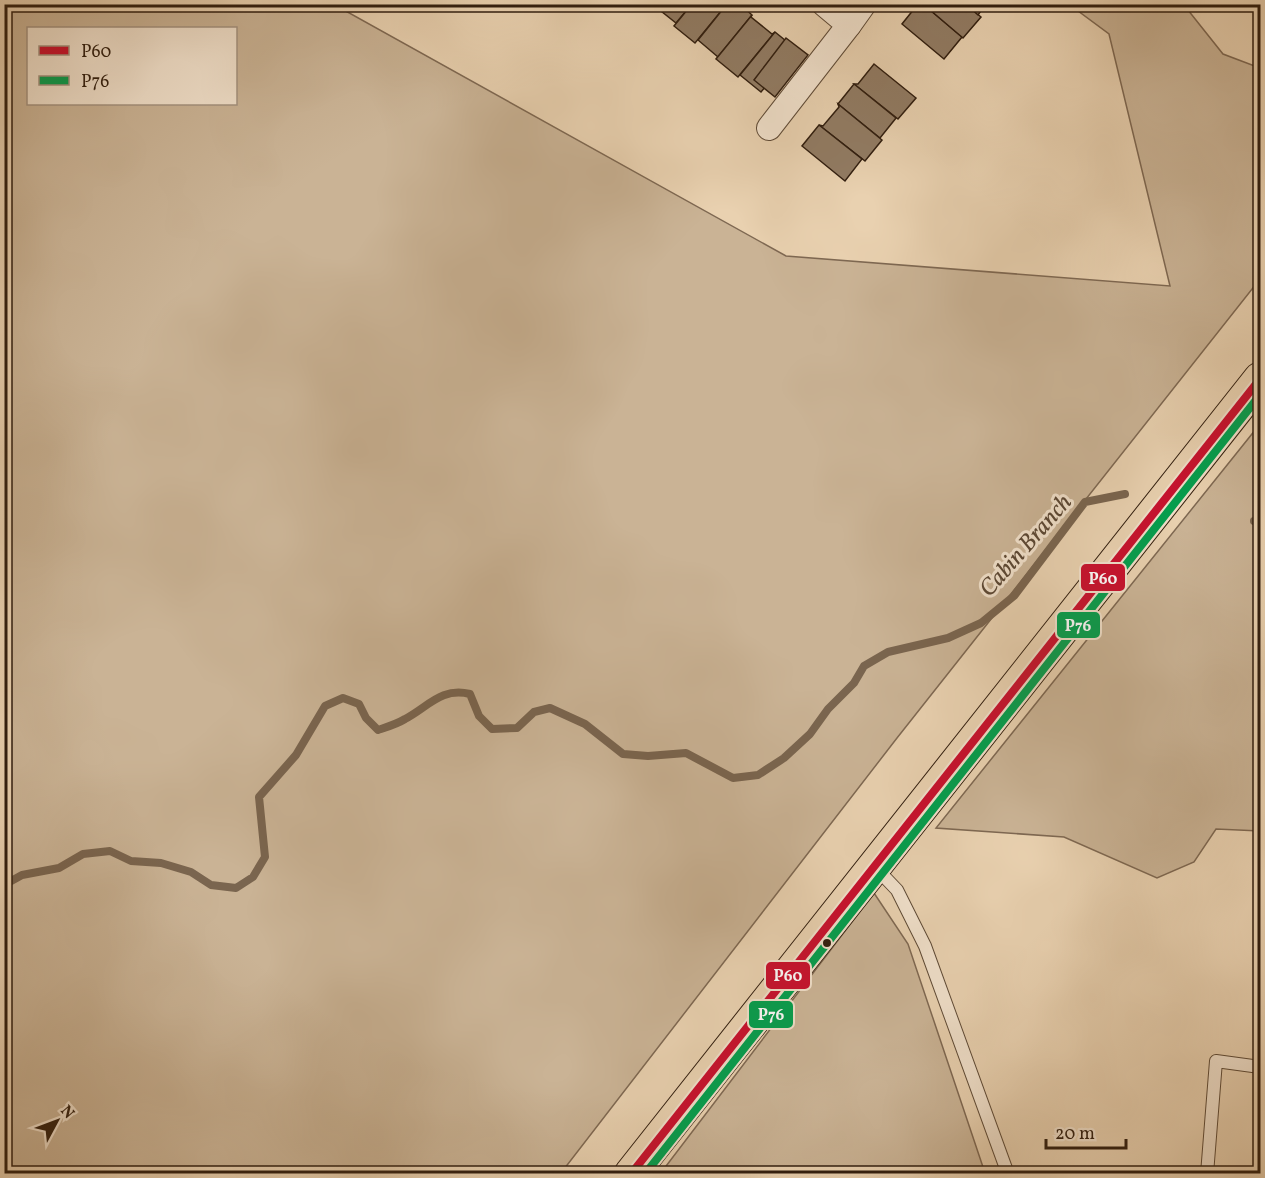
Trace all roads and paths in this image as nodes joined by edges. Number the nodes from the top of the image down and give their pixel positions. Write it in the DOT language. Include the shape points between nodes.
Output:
graph roads {
  1 [pos="824,4"];
  2 [pos="864,4"];
  3 [pos="849,25"];
  4 [pos="770,128"];
  5 [pos="1260,379"];
  6 [pos="874,866"];
  7 [pos="1260,1067"];
  8 [pos="1260,1125"];
  9 [pos="1260,1136"];
  10 [pos="631,1173"];
  11 [pos="1008,1173"];
  12 [pos="1207,1173"];
  1 -- 3 [label="street"];
  2 -- 3 [label="street"];
  3 -- 4 [label="street"];
  5 -- 6 [label="main road"];
  6 -- 10 [label="main road"];
  6 -- 11 [label="lane" via="897,890 925,946"];
  7 -- 12 [label="lane" via="1216,1061"];
  8 -- 9 [label="lane"];
}
